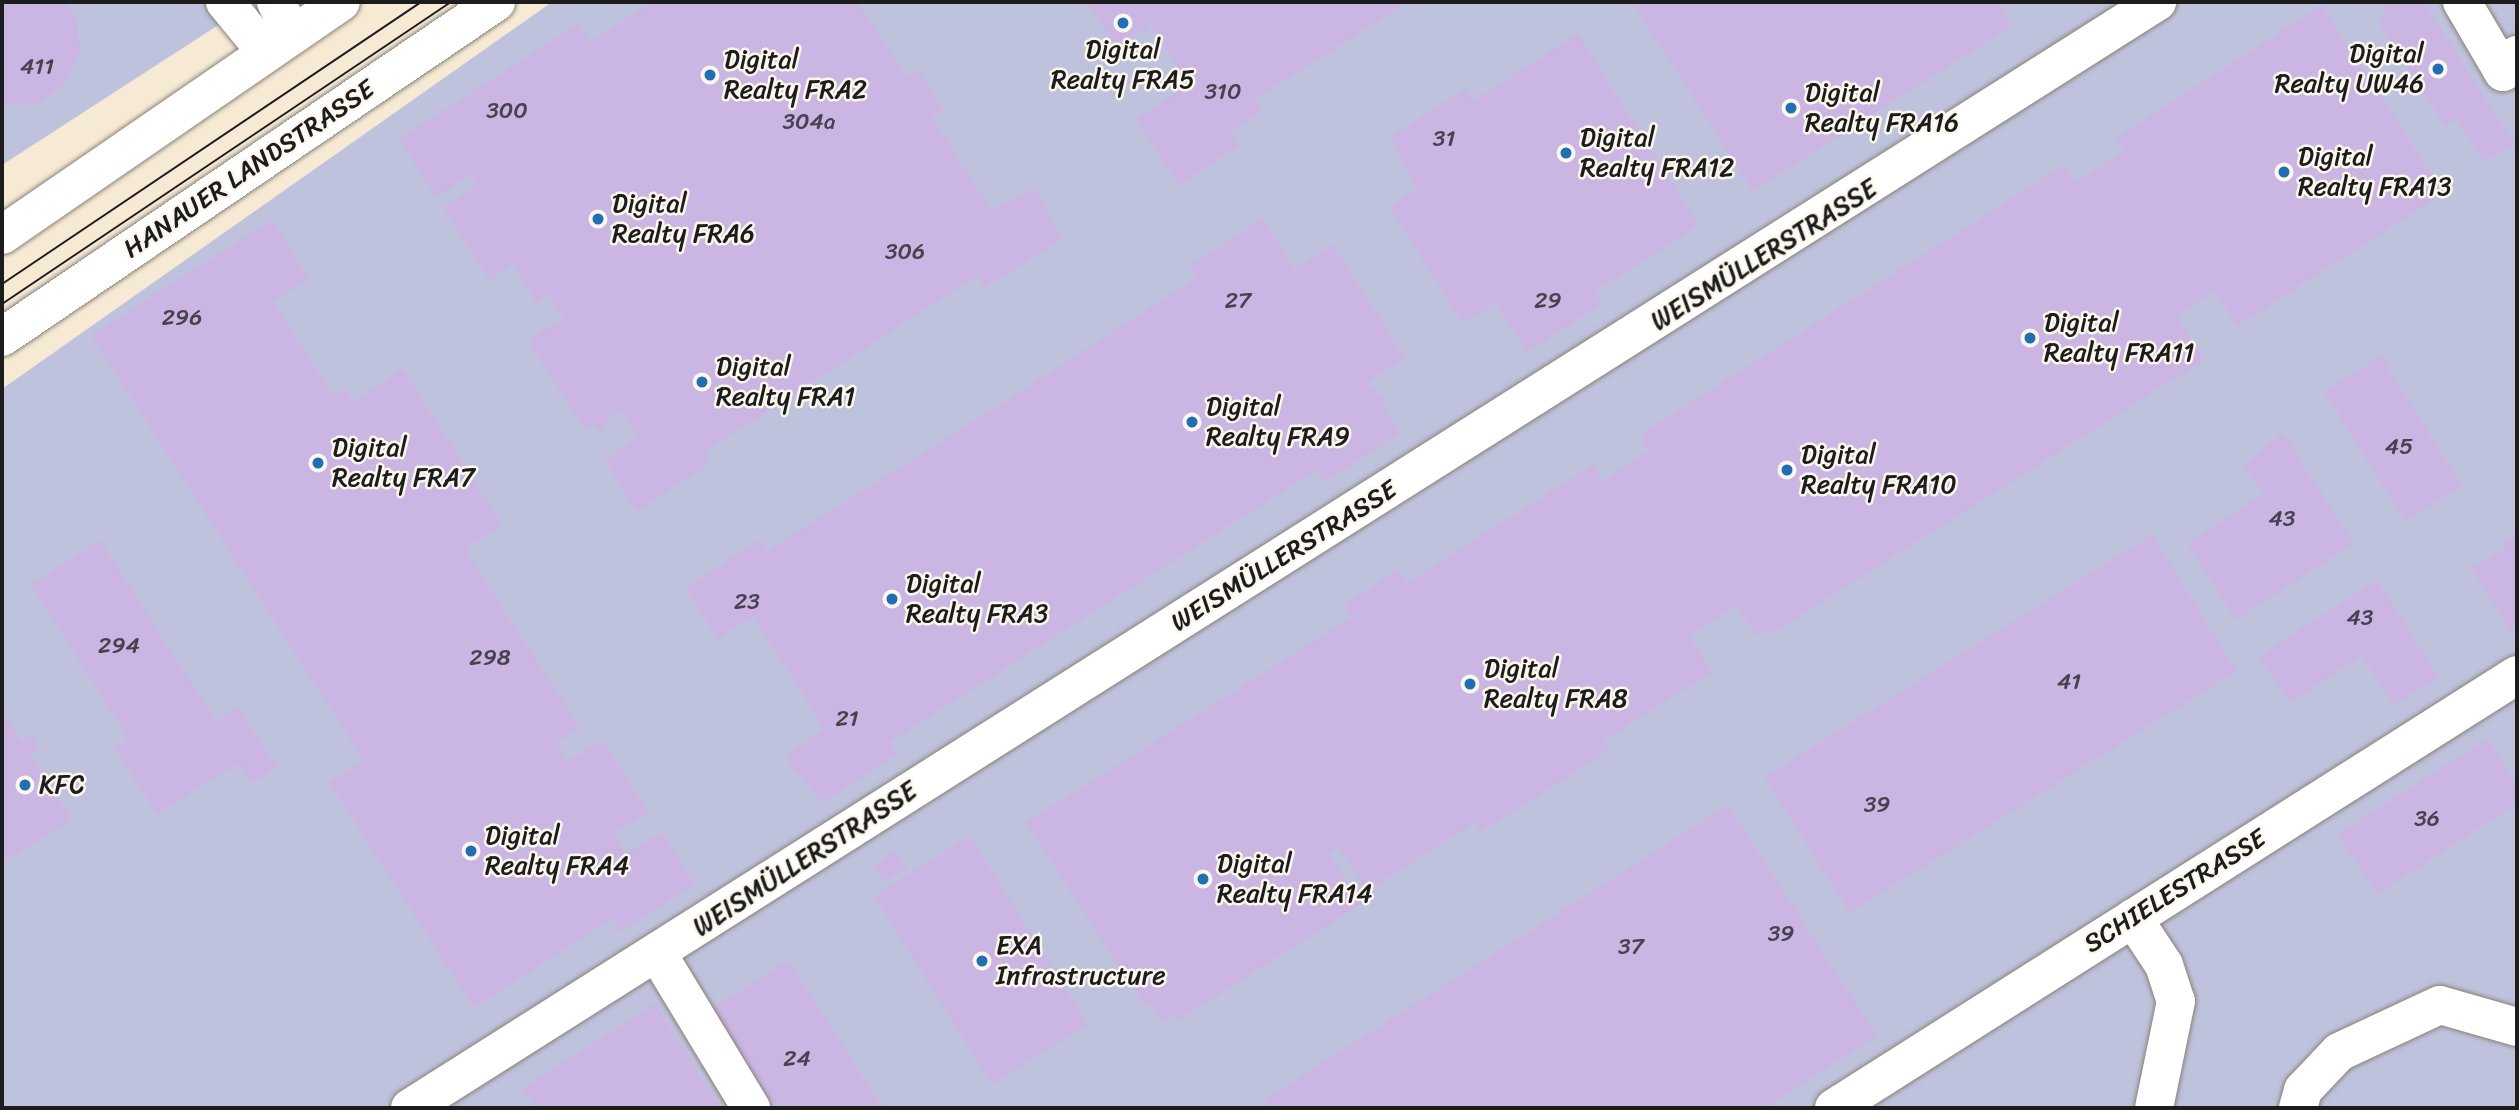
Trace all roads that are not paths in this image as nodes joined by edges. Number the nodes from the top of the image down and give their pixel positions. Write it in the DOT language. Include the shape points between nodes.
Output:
graph roads {
  1 [pos="225,2"];
  2 [pos="341,2"];
  3 [pos="496,2"];
  4 [pos="2157,2"];
  5 [pos="2462,2"];
  6 [pos="278,29"];
  7 [pos="2517,55"];
  8 [pos="2,235"];
  9 [pos="2,337"];
  10 [pos="2517,675"];
  11 [pos="2133,918"];
  12 [pos="659,956"];
  13 [pos="2517,1027"];
  14 [pos="411,1108"];
  15 [pos="751,1108"];
  16 [pos="1834,1108"];
  17 [pos="2154,1108"];
  18 [pos="2298,1108"];
  1 -- 6 [label="street"];
  2 -- 6 [label="street"];
  3 -- 9 [label="street, HANAUER LANDSTRASSE"];
  4 -- 12 [label="street, WEISMÜLLERSTRASSE" via="1561,384 777,873"];
  5 -- 7 [label="street" via="2503,72"];
  6 -- 8 [label="street"];
  10 -- 11 [label="street, SCHIELESTRASSE"];
  11 -- 16 [label="street, SCHIELESTRASSE"];
  11 -- 17 [label="street" via="2164,965 2176,1000"];
  12 -- 14 [label="street, WEISMÜLLERSTRASSE"];
  12 -- 15 [label="street"];
  13 -- 18 [label="street" via="2440,1005 2339,1052 2303,1090"];
}
